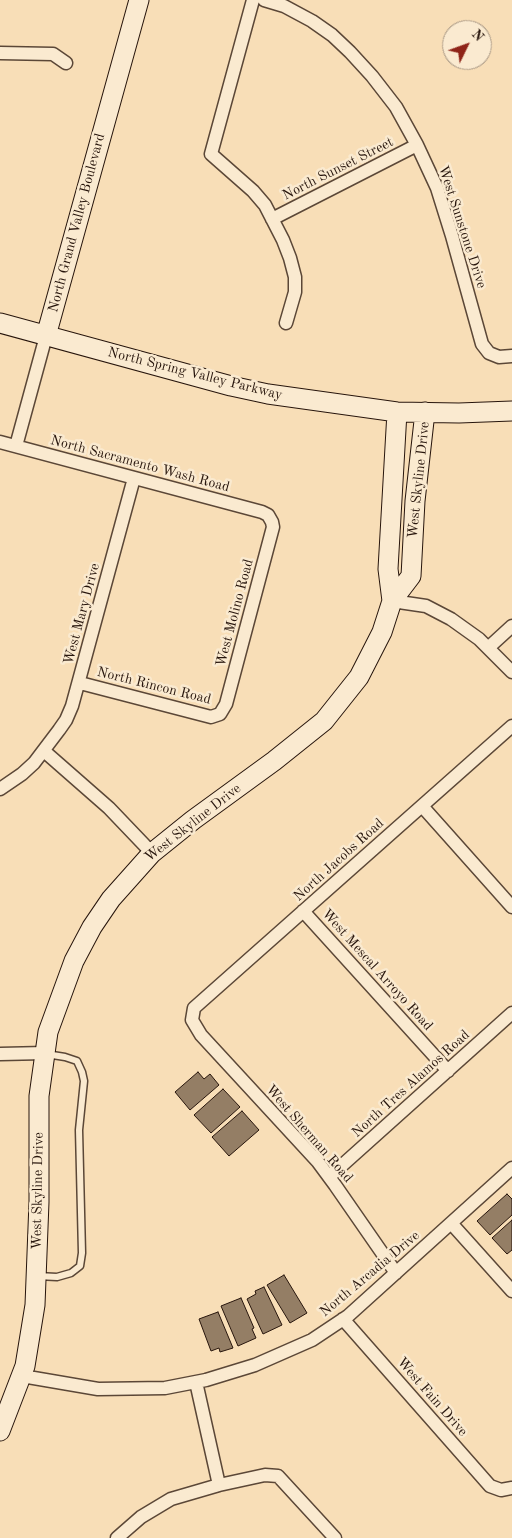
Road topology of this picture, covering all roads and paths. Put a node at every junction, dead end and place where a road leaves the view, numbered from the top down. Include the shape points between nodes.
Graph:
1 (139, 0) edge
2 (253, 0) edge
3 (264, 0) edge
4 (0, 53) edge
5 (66, 63) dead end
6 (417, 145) junction
7 (272, 219) junction
8 (0, 323) edge
9 (286, 323) dead end
10 (46, 336) junction
11 (512, 356) edge
12 (512, 411) edge
13 (398, 412) junction
14 (426, 412) junction
15 (0, 442) edge
16 (16, 446) junction
17 (134, 478) junction
18 (271, 519) joint
19 (392, 601) junction
20 (512, 626) edge
21 (488, 648) junction
22 (512, 672) edge
23 (80, 683) junction
24 (220, 714) joint
25 (512, 726) edge
26 (44, 750) junction
27 (0, 789) edge
28 (422, 806) junction
29 (152, 854) junction
30 (512, 907) edge
31 (303, 911) junction
32 (512, 1012) edge
33 (192, 1020) joint
34 (44, 1053) junction
35 (0, 1054) edge
36 (448, 1071) junction
37 (512, 1168) edge
38 (329, 1177) junction
39 (451, 1223) junction
40 (396, 1273) junction
41 (36, 1276) junction
42 (512, 1291) edge
43 (343, 1319) junction
44 (22, 1376) junction
45 (196, 1382) junction
46 (0, 1431) edge
47 (219, 1485) junction
48 (507, 1489) edge
49 (124, 1536) edge
50 (335, 1538) edge

1 - 10 street, North Grand Valley Boulevard
2 - 7 street via 210,154 254,191
3 - 6 street, West Sunstone Drive via 284,6 312,21 350,52 396,107
4 - 5 street via 52,54
6 - 7 street, North Sunset Street
6 - 11 street, West Sunstone Drive via 437,188 482,344 489,353 499,357
7 - 9 street via 290,258 295,278 295,292
8 - 10 street, North Spring Valley Parkway
10 - 13 street, North Spring Valley Parkway via 268,394
10 - 16 street, North Grand Valley Boulevard
12 - 14 street, North Spring Valley Parkway
13 - 14 street, North Spring Valley Parkway
13 - 19 street, West Skyline Drive via 388,569
14 - 19 street, West Skyline Drive via 415,501 411,576
15 - 16 street, North Sacramento Wash Road
16 - 17 street, North Sacramento Wash Road
17 - 18 street, North Sacramento Wash Road via 262,512
17 - 23 street, West Mary Drive
18 - 24 street, West Molino Road via 271,536 226,704
19 - 21 street via 426,606 451,618
19 - 29 street, West Skyline Drive via 382,632 359,677 324,721
20 - 21 street
21 - 22 street
23 - 24 street, North Rincon Road via 212,717
23 - 26 street, West Mary Drive via 66,720
25 - 28 street, North Jacobs Road
26 - 27 street, West Mary Drive via 22,774
26 - 29 street via 109,808
28 - 30 street
28 - 31 street, North Jacobs Road
29 - 34 street, West Skyline Drive via 111,899 92,927 74,961 48,1032
31 - 33 street, North Jacobs Road via 194,1008
31 - 36 street, West Mescal Arroyo Road
32 - 36 street, North Tres Alamos Road
33 - 38 street, West Sherman Road via 201,1035
34 - 35 street
34 - 41 street, West Skyline Drive via 39,1096
34 - 41 lane via 77,1061 84,1081 80,1130 82,1253 80,1266 71,1273 57,1277
36 - 38 street, North Tres Alamos Road
37 - 39 street, North Arcadia Drive
38 - 40 street, West Sherman Road
39 - 40 street, North Arcadia Drive
39 - 42 street
40 - 43 street, North Arcadia Drive
41 - 44 street, West Skyline Drive via 36,1305
43 - 45 street, North Arcadia Drive via 312,1340 255,1364
43 - 48 street, West Fain Drive via 490,1486
44 - 45 street, North Arcadia Drive via 98,1389 165,1388
44 - 46 street, West Skyline Drive
45 - 47 street
47 - 49 street via 171,1499 141,1516
47 - 50 street via 264,1475 278,1476

